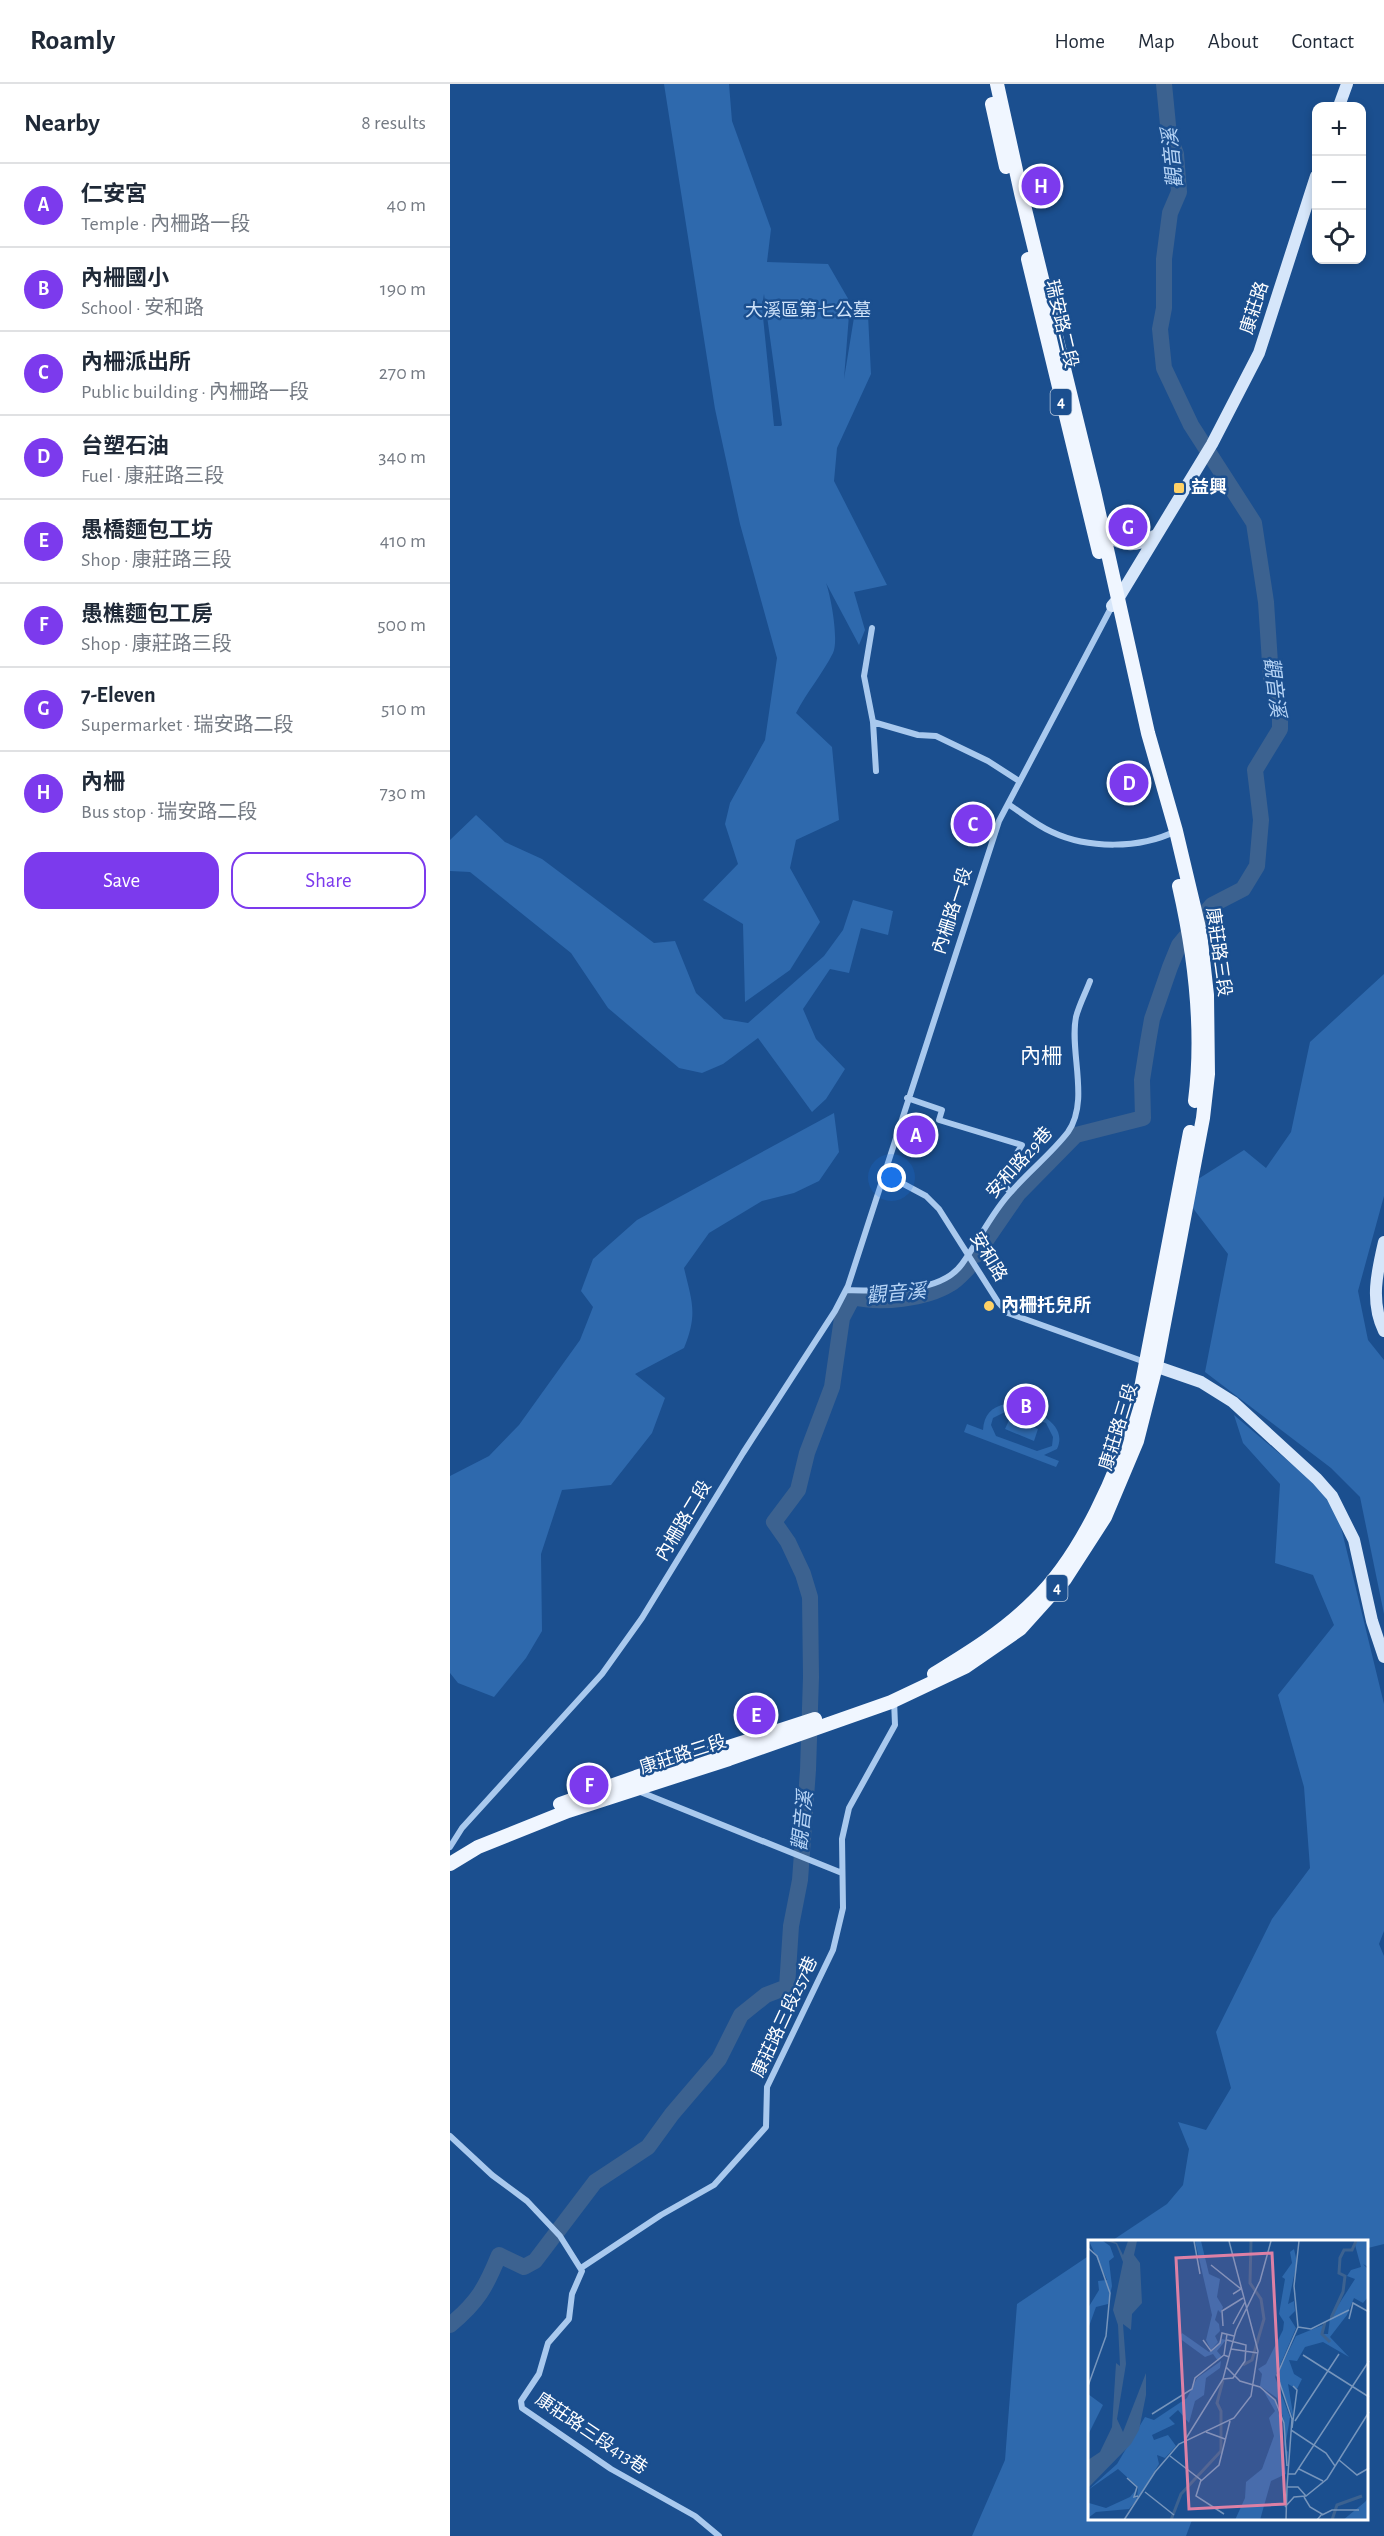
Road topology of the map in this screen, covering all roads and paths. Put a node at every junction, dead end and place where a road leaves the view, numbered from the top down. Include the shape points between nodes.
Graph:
1 (988, 84) edge
2 (997, 84) edge
3 (1347, 84) edge
4 (1340, 102) edge
5 (1312, 191) edge
6 (1017, 196) junction
7 (1102, 526) junction
8 (1155, 536) junction
9 (1115, 602) junction
10 (872, 628) dead end
11 (873, 722) junction
12 (876, 771) dead end
13 (1019, 781) junction
14 (1008, 804) junction
15 (1172, 833) junction
16 (1090, 981) dead end
17 (907, 1098) junction
18 (883, 1173) junction
19 (1010, 1192) junction
20 (1384, 1242) edge
21 (969, 1254) junction
22 (846, 1290) junction
23 (1384, 1331) edge
24 (1150, 1364) junction
25 (1384, 1657) edge
26 (894, 1700) junction
27 (635, 1790) junction
28 (450, 1847) edge
29 (450, 1854) edge
30 (450, 1864) edge
31 (842, 1873) junction
32 (450, 2136) edge
33 (581, 2268) junction
34 (719, 2536) edge

1 - 6 main road, 瑞安路二段 / 4
2 - 6 main road, 瑞安路二段 / 4
3 - 4 street
5 - 8 street, 康莊路 via 1259,353 1212,444
6 - 7 main road, 瑞安路二段 / 4
6 - 9 main road, 瑞安路二段 / 4
7 - 8 street via 1109,537 1121,544 1133,546
7 - 9 main road, 4
8 - 9 street
9 - 13 street, 內柵路一段
9 - 15 main road, 康莊路三段 / 4
10 - 11 street via 864,676
11 - 12 street
11 - 13 street via 936,736
13 - 14 street, 內柵路一段
14 - 15 street via 1052,832 1095,843 1138,843
14 - 17 street, 內柵路一段 via 977,884
15 - 24 main road, 康莊路三段 / 4 via 1196,944 1199,1073
16 - 19 street, 安和路29巷 via 1076,1017 1078,1092 1074,1123 1058,1145
17 - 18 street, 內柵路一段
17 - 19 street via 942,1110 939,1120 1022,1145 1000,1180
18 - 21 street, 安和路 via 926,1196
18 - 22 street, 內柵路二段
19 - 21 street, 安和路29巷
20 - 23 street via 1376,1276 1376,1307
21 - 22 street, 安和路29巷 via 961,1267 946,1278 917,1288 883,1292
21 - 24 street, 安和路 via 1008,1313
22 - 28 street, 內柵路二段 via 609,1665 560,1724 462,1828
24 - 25 street via 1201,1382 1233,1402 1332,1496 1354,1540
24 - 26 main road, 康莊路三段 / 4 via 1146,1411 1126,1471 1105,1517 1065,1579 1020,1629 999,1644 965,1667
24 - 29 main road, 康莊路三段 / 4 via 1128,1439 1098,1509 1036,1599 990,1639 932,1675 892,1692 597,1790 504,1826
26 - 27 main road, 康莊路三段 / 4
26 - 31 street, 康莊路三段257巷 via 895,1725 849,1808 842,1839
27 - 30 main road, 康莊路三段 / 4 via 504,1836
27 - 31 street
31 - 33 street, 康莊路三段257巷 via 843,1908 833,1950 767,2086 766,2127 714,2186 661,2215
32 - 33 street via 527,2201 560,2236
33 - 34 street, 康莊路三段413巷 via 569,2319 548,2343 539,2374 521,2401 522,2408 611,2469 695,2516

